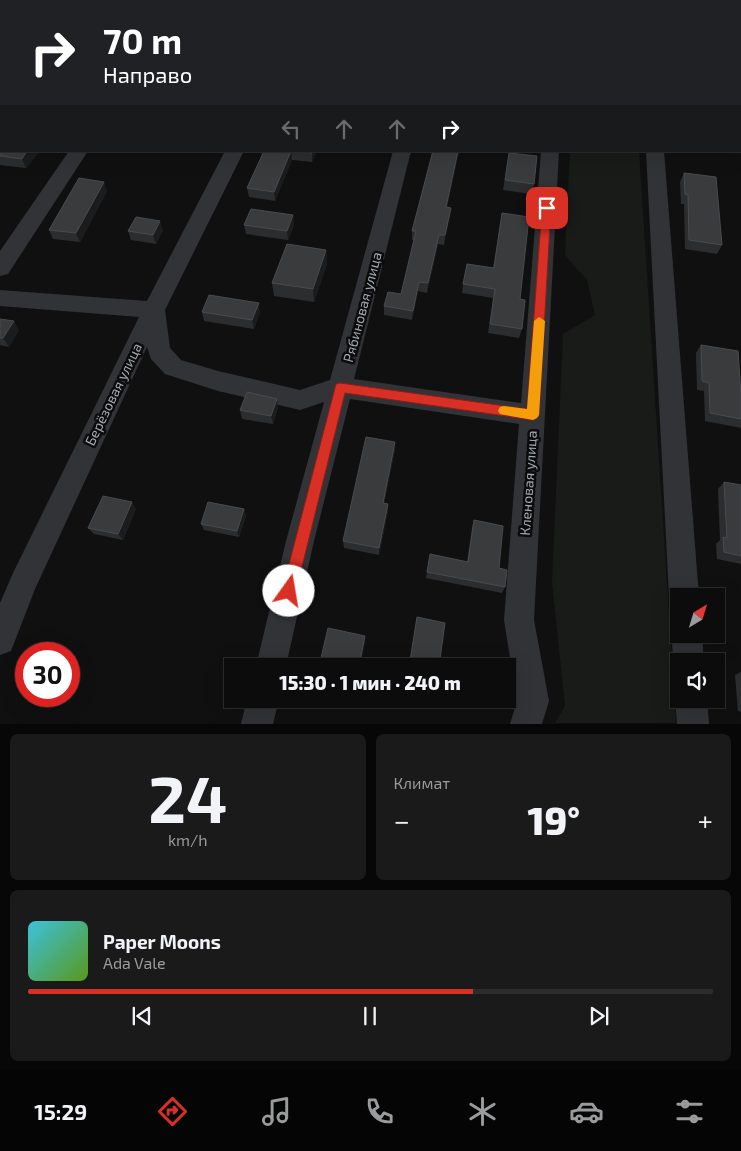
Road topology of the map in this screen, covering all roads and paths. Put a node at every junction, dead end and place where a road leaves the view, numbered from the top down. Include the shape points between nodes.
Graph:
1 (78, 152) edge
2 (234, 152) edge
3 (402, 152) edge
4 (550, 152) edge
5 (655, 152) edge
6 (0, 268) edge
7 (0, 298) edge
8 (154, 310) junction
9 (340, 387) junction
10 (533, 415) junction
11 (683, 588) edge
12 (0, 640) edge
13 (273, 658) edge
14 (261, 708) edge
15 (692, 708) edge
16 (257, 724) edge
17 (526, 724) edge
18 (693, 724) edge

1 - 6 street
2 - 8 street, Берёзовая улица
3 - 9 street, Рябиновая улица
4 - 10 street, Кленовая улица
5 - 11 street
7 - 8 street
8 - 9 street via 159,352 173,367 300,400
8 - 12 street, Берёзовая улица via 23,583
9 - 10 street
9 - 13 street, Рябиновая улица
10 - 17 street, Кленовая улица via 519,620 533,701
14 - 16 street
15 - 18 street

